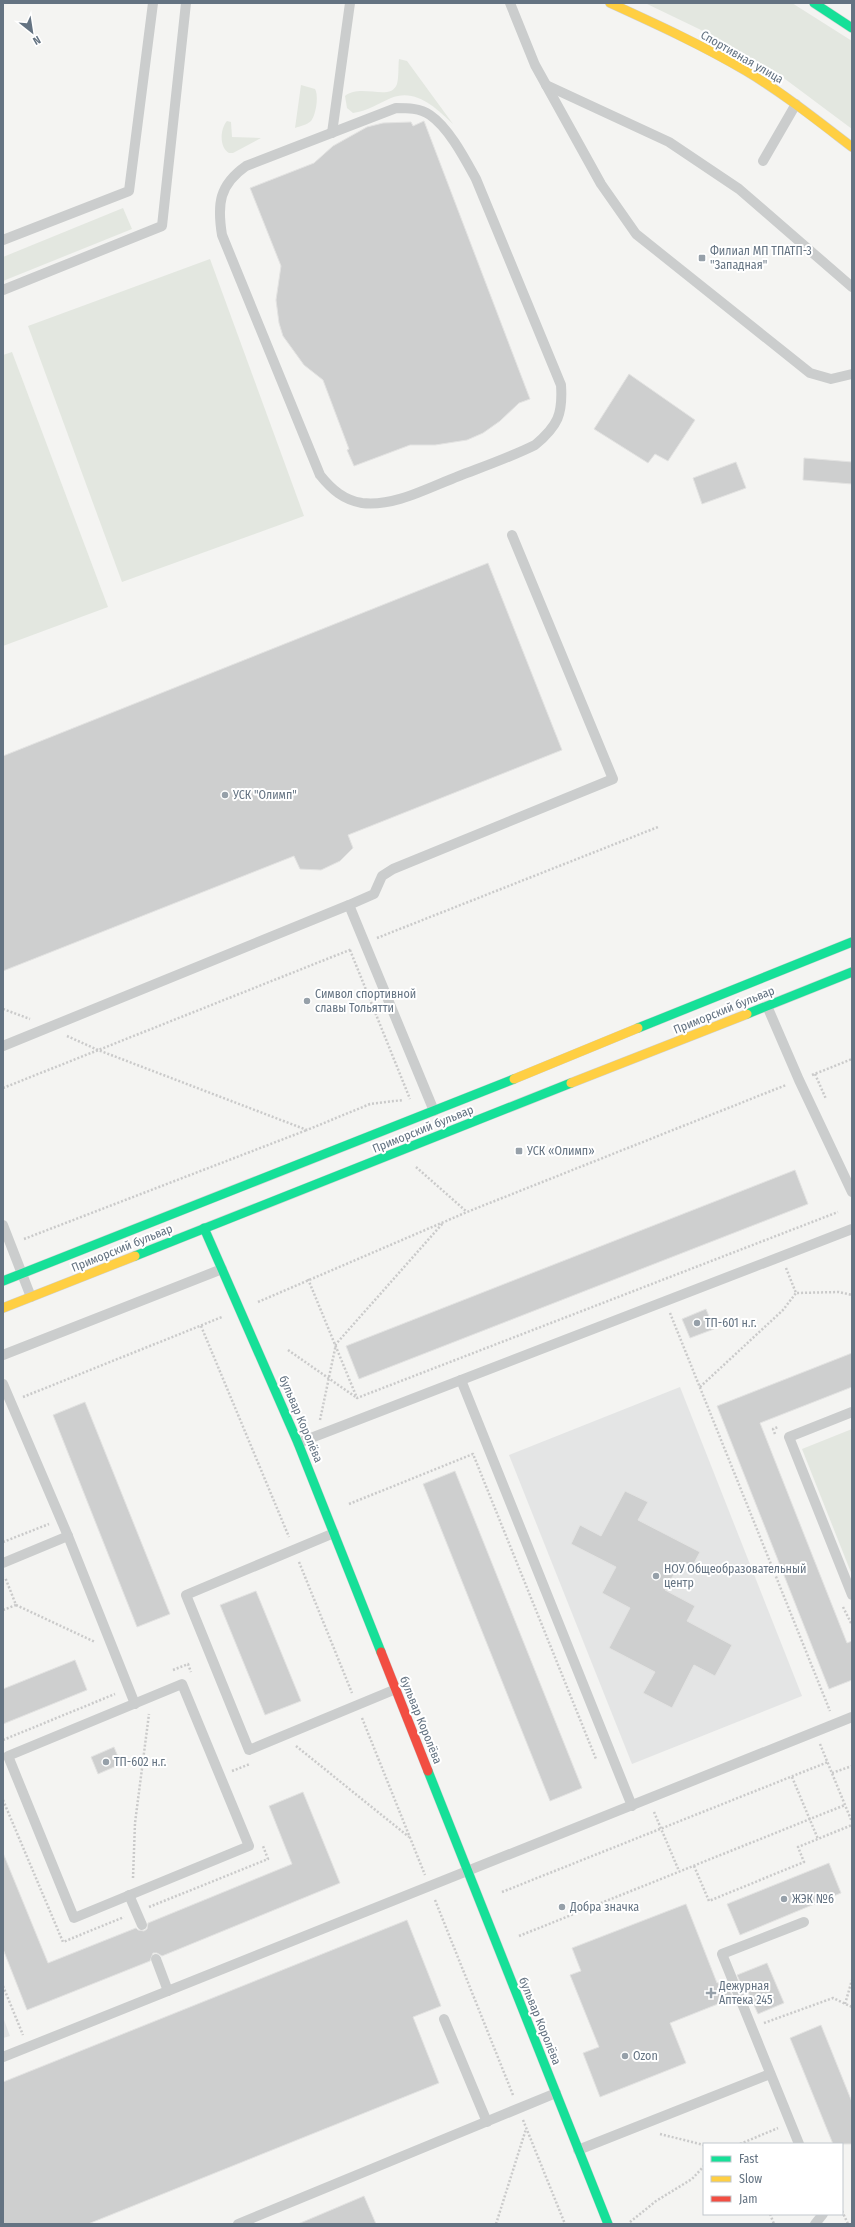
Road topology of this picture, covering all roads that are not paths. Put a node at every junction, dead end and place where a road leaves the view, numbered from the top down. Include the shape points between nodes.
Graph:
1 (153, 3) edge
2 (186, 3) edge
3 (350, 3) edge
4 (510, 3) edge
5 (610, 3) edge
6 (814, 3) edge
7 (852, 28) edge
8 (546, 85) junction
9 (796, 104) junction
10 (332, 133) junction
11 (852, 148) edge
12 (763, 161) dead end
13 (3, 240) edge
14 (852, 287) edge
15 (3, 290) edge
16 (852, 374) edge
17 (512, 535) dead end
18 (349, 905) junction
19 (852, 942) edge
20 (852, 972) edge
21 (767, 1006) junction
22 (3, 1046) edge
23 (434, 1111) junction
24 (852, 1192) edge
25 (3, 1225) edge
26 (204, 1228) junction
27 (852, 1229) edge
28 (222, 1269) junction
29 (22, 1273) junction
30 (3, 1281) edge
31 (31, 1297) junction
32 (3, 1308) edge
33 (3, 1355) edge
34 (461, 1380) junction
35 (3, 1384) edge
36 (852, 1412) edge
37 (298, 1443) junction
38 (334, 1533) junction
39 (68, 1536) junction
40 (3, 1563) edge
41 (852, 1596) edge
42 (396, 1689) junction
43 (135, 1704) junction
44 (852, 1717) edge
45 (632, 1806) junction
46 (468, 1872) junction
47 (134, 1893) junction
48 (804, 1922) dead end
49 (142, 1925) dead end
50 (156, 1959) dead end
51 (168, 1991) junction
52 (444, 2019) dead end
53 (3, 2057) edge
54 (770, 2074) junction
55 (556, 2093) junction
56 (487, 2122) junction
57 (799, 2143) edge
58 (578, 2150) junction
59 (822, 2215) edge
60 (255, 2221) edge
61 (238, 2224) edge
62 (608, 2224) edge
63 (815, 2224) edge

1 - 13 lane via 129,191
2 - 15 lane via 162,226
3 - 10 lane
4 - 8 lane via 535,65
5 - 9 main road, Спортивная улица via 700,46
6 - 7 main road
8 - 14 lane via 669,142 739,188
8 - 16 lane via 600,184 636,234 810,373 831,378
9 - 11 main road, Спортивная улица
9 - 12 lane
10 - 10 lane via 246,166 232,176 219,204 219,218 222,235 320,476 331,489 346,498 362,503 377,503 404,497 535,445 549,434 558,420 562,403 560,385 476,179 462,153 430,115 414,108 396,108
17 - 18 lane via 613,779 393,869 382,876 374,894
18 - 22 lane
18 - 23 lane
19 - 23 main road
20 - 21 main road, Приморский бульвар
21 - 24 lane
21 - 26 main road, Приморский бульвар
23 - 29 main road
25 - 29 lane
26 - 28 main road, бульвар Королёва
26 - 31 main road, Приморский бульвар
27 - 34 lane
28 - 33 lane
28 - 37 main road, бульвар Королёва
29 - 30 main road
29 - 31 lane
31 - 32 main road, Приморский бульвар
34 - 37 lane
34 - 45 lane
35 - 39 lane
36 - 41 lane via 789,1437
37 - 38 main road, бульвар Королёва
38 - 42 main road, бульвар Королёва
38 - 42 lane via 186,1595 249,1750
39 - 40 lane
39 - 43 lane
42 - 46 main road, бульвар Королёва
43 - 47 lane via 182,1684 249,1846
43 - 47 lane via 8,1756 74,1918
44 - 45 lane
45 - 46 lane
46 - 51 lane
46 - 55 main road, бульвар Королёва
47 - 49 lane via 136,1912
48 - 54 lane via 722,1954
50 - 51 lane
51 - 53 lane
52 - 56 lane
54 - 57 lane
54 - 58 lane
55 - 56 lane
55 - 58 main road, бульвар Королёва
56 - 60 lane
58 - 62 main road, бульвар Королёва
59 - 63 lane
60 - 61 lane

